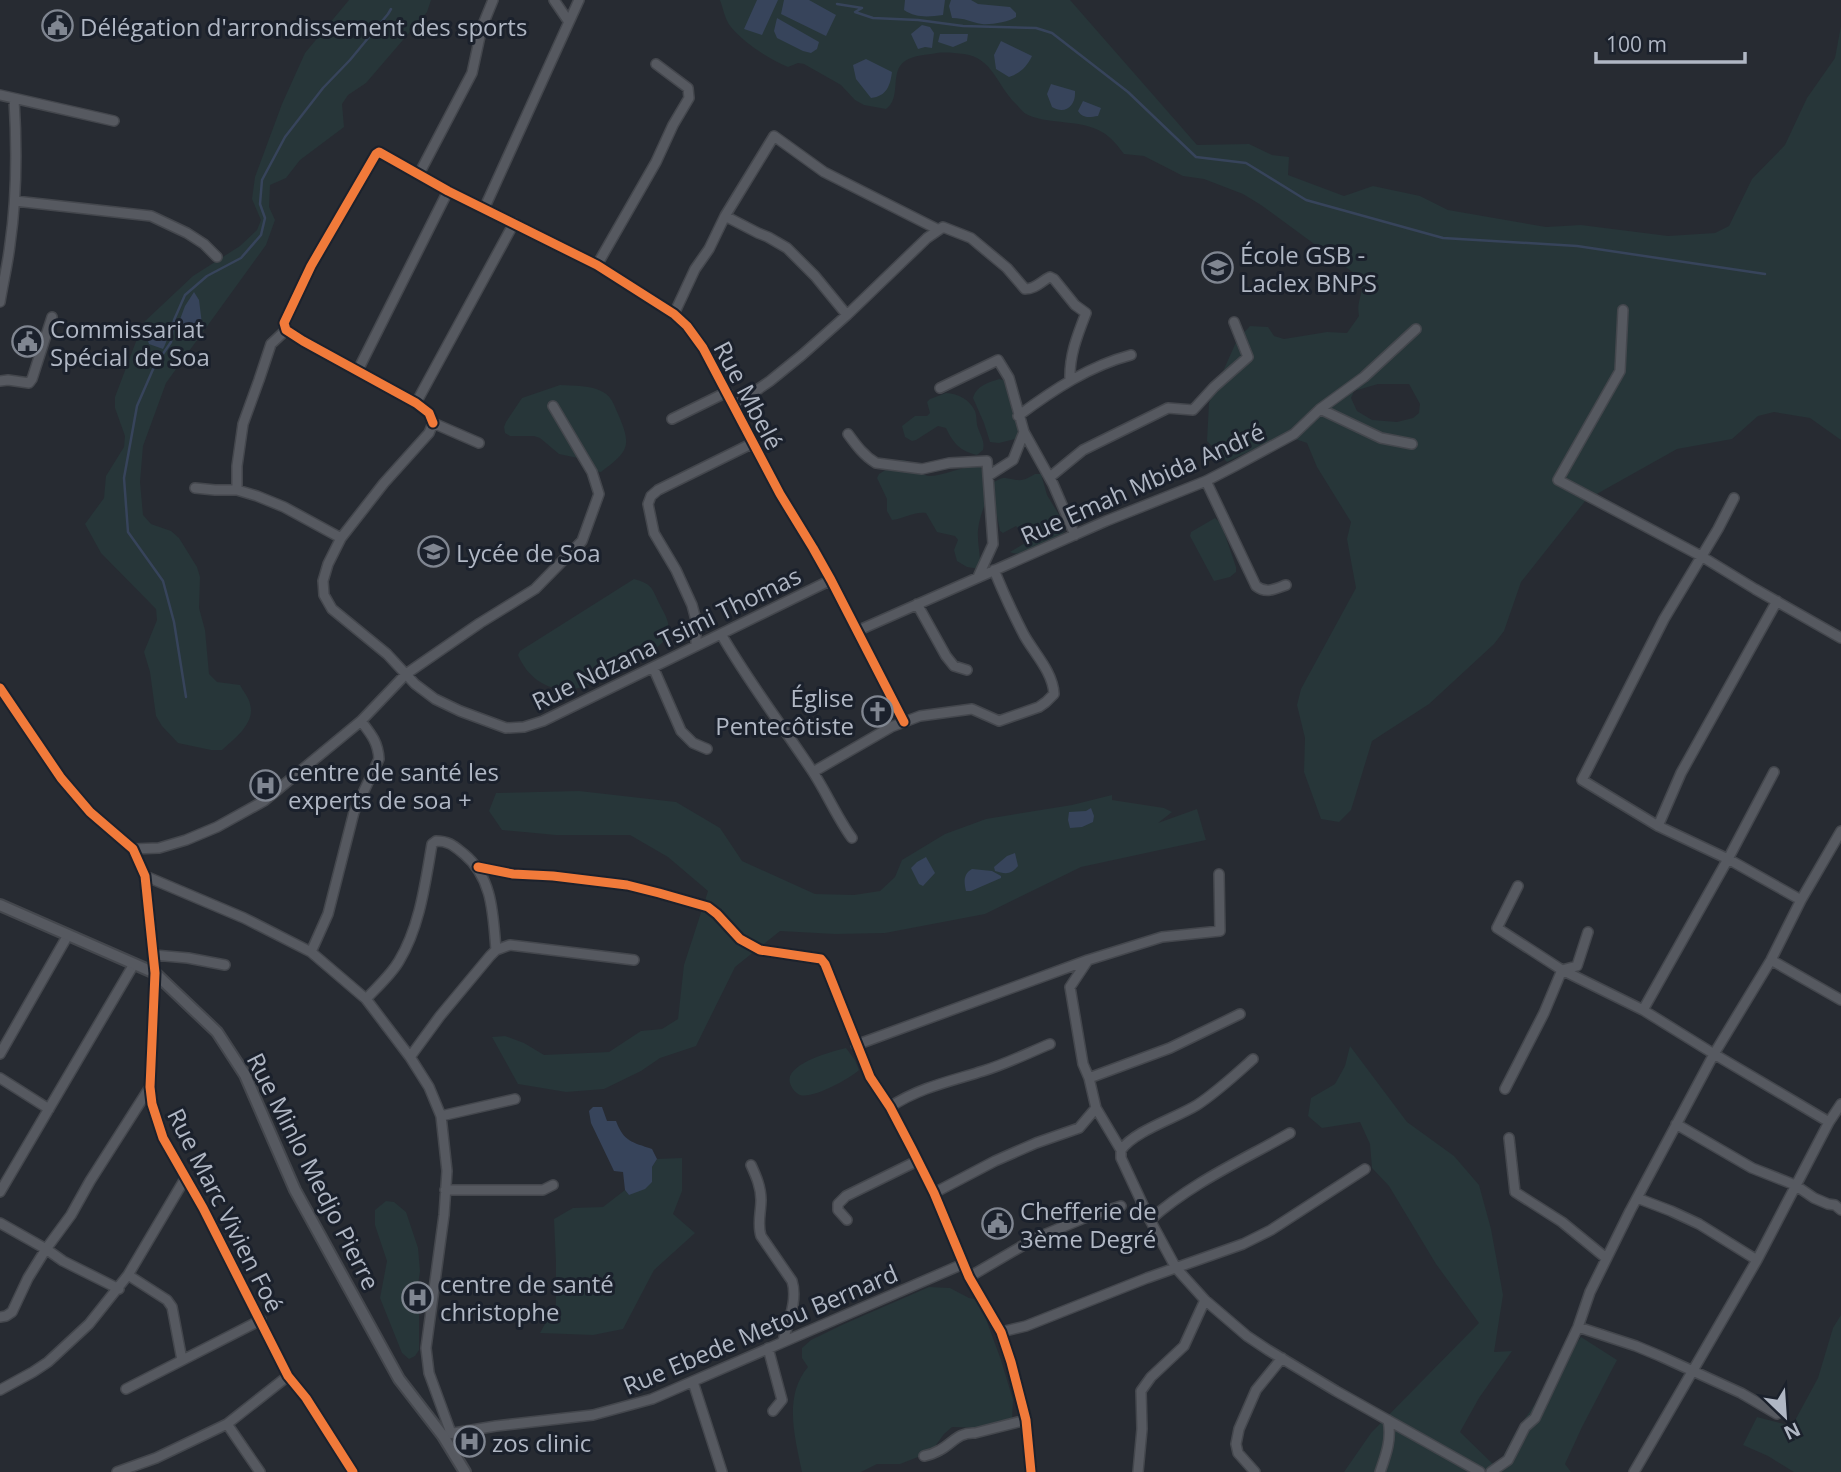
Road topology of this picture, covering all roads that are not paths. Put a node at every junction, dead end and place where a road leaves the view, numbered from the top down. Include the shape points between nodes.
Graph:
1 (493, 0) edge
2 (554, 0) edge
3 (579, 0) edge
4 (569, 22) junction
5 (656, 64) dead end
6 (0, 95) edge
7 (14, 99) junction
8 (114, 121) dead end
9 (419, 174) junction
10 (448, 191) junction
11 (15, 201) junction
12 (485, 209) junction
13 (724, 216) junction
14 (514, 223) junction
15 (937, 229) junction
16 (217, 257) dead end
17 (597, 265) junction
18 (0, 302) edge
19 (1623, 310) dead end
20 (674, 314) junction
21 (846, 316) junction
22 (52, 317) dead end
23 (1234, 322) dead end
24 (1416, 329) dead end
25 (286, 330) junction
26 (1131, 355) dead end
27 (358, 370) junction
28 (0, 381) edge
29 (1070, 381) junction
30 (940, 387) dead end
31 (727, 392) junction
32 (416, 403) junction
33 (734, 406) junction
34 (553, 407) dead end
35 (1320, 409) junction
36 (1018, 416) junction
37 (672, 419) dead end
38 (433, 423) junction
39 (1024, 432) junction
40 (848, 434) dead end
41 (478, 443) dead end
42 (753, 443) junction
43 (1412, 444) dead end
44 (988, 476) junction
45 (1050, 477) junction
46 (1206, 481) junction
47 (195, 488) dead end
48 (237, 490) junction
49 (1734, 498) dead end
50 (1075, 534) junction
51 (341, 538) junction
52 (1702, 556) junction
53 (994, 570) junction
54 (978, 577) junction
55 (831, 580) junction
56 (1286, 585) dead end
57 (1777, 601) junction
58 (917, 604) junction
59 (858, 631) junction
60 (720, 634) junction
61 (1841, 638) edge
62 (696, 646) junction
63 (653, 667) junction
64 (967, 670) dead end
65 (406, 674) junction
66 (0, 688) edge
67 (361, 721) junction
68 (904, 722) junction
69 (707, 749) dead end
70 (813, 772) junction
71 (1774, 772) dead end
72 (1658, 826) junction
73 (1841, 831) edge
74 (852, 838) dead end
75 (133, 849) junction
76 (1728, 859) junction
77 (478, 867) junction
78 (1219, 874) dead end
79 (145, 876) junction
80 (1518, 886) dead end
81 (1801, 900) junction
82 (0, 905) edge
83 (1588, 932) dead end
84 (68, 935) junction
85 (496, 950) junction
86 (311, 952) junction
87 (154, 955) junction
88 (634, 960) dead end
89 (1088, 960) junction
90 (1771, 960) junction
91 (134, 964) junction
92 (225, 965) dead end
93 (1562, 970) junction
94 (155, 973) junction
95 (366, 999) junction
96 (1841, 1000) edge
97 (1643, 1010) junction
98 (1240, 1014) dead end
99 (1050, 1044) dead end
100 (856, 1045) junction
101 (0, 1054) edge
102 (1714, 1054) junction
103 (410, 1057) junction
104 (1253, 1059) dead end
105 (0, 1078) edge
106 (1089, 1078) junction
107 (150, 1087) junction
108 (1505, 1089) dead end
109 (515, 1099) dead end
110 (890, 1107) junction
111 (1840, 1107) edge
112 (1096, 1108) junction
113 (49, 1109) junction
114 (441, 1116) junction
115 (1829, 1122) junction
116 (1676, 1124) junction
117 (1290, 1133) dead end
118 (1509, 1138) dead end
119 (1121, 1150) junction
120 (918, 1161) junction
121 (751, 1165) dead end
122 (1365, 1169) dead end
123 (186, 1177) junction
124 (553, 1185) dead end
125 (1795, 1185) junction
126 (445, 1190) junction
127 (0, 1192) edge
128 (934, 1193) junction
129 (1637, 1198) junction
130 (1121, 1206) dead end
131 (1841, 1210) edge
132 (847, 1220) dead end
133 (1150, 1220) junction
134 (0, 1223) edge
135 (46, 1249) junction
136 (1606, 1258) junction
137 (1757, 1260) junction
138 (963, 1264) junction
139 (1176, 1268) junction
140 (128, 1276) junction
141 (969, 1277) junction
142 (118, 1289) junction
143 (1205, 1300) junction
144 (0, 1317) edge
145 (261, 1320) junction
146 (1578, 1328) junction
147 (1000, 1332) junction
148 (783, 1341) junction
149 (768, 1348) junction
150 (1282, 1358) junction
151 (182, 1360) junction
152 (1692, 1372) junction
153 (288, 1376) junction
154 (693, 1382) junction
155 (125, 1389) dead end
156 (0, 1390) edge
157 (773, 1411) dead end
158 (1777, 1414) dead end
159 (1026, 1420) junction
160 (1388, 1420) junction
161 (228, 1424) junction
162 (447, 1434) junction
163 (924, 1456) dead end
164 (117, 1472) edge
165 (260, 1472) edge
166 (353, 1472) edge
167 (465, 1472) edge
168 (722, 1472) edge
169 (1031, 1472) edge
170 (1138, 1472) edge
171 (1255, 1472) edge
172 (1380, 1472) edge
173 (1480, 1472) edge
174 (1491, 1472) edge
175 (1634, 1472) edge

1 - 9 street via 472,73
2 - 4 street
3 - 4 street
4 - 12 street
5 - 17 street via 688,88 689,99
6 - 7 street
7 - 8 street
7 - 11 street
9 - 10 street, Rue Mbelé
9 - 25 street, Rue Mbelé via 376,154 311,266 286,316
10 - 12 street, Rue Mbelé
10 - 27 street
11 - 16 street via 152,216 196,238
11 - 18 street
12 - 14 street, Rue Mbelé
13 - 15 street via 774,136 824,172
13 - 20 street
13 - 21 street via 788,248
14 - 17 street, Rue Mbelé
14 - 32 street
15 - 21 street
15 - 29 street via 971,238 1025,289 1054,279 1086,313 1074,345
17 - 20 street, Rue Mbelé
19 - 52 street via 1620,371 1558,480
20 - 31 street, Rue Mbelé via 699,342
21 - 33 street
22 - 28 street via 29,383
23 - 45 street via 1248,357 1193,410 1168,408 1083,450
24 - 35 street, Rue Emah Mbida André via 1364,377
25 - 27 street
25 - 48 street via 271,344 243,424
26 - 29 street
27 - 32 street
29 - 36 street
30 - 36 street via 998,360 1009,378
31 - 33 street, Rue Mbelé
31 - 37 street
32 - 38 street
33 - 42 street, Rue Mbelé
34 - 65 street via 592,472 599,494 582,541 535,589
35 - 43 street via 1381,438
35 - 46 street, Rue Emah Mbida André via 1294,433
36 - 39 street
38 - 41 street
38 - 51 street, Rue Ndzana Tsimi Thomas
39 - 44 street via 1013,460
39 - 45 street
40 - 44 street via 876,463 922,469 987,461
42 - 55 street, Rue Mbelé
42 - 62 street via 658,490 648,505 654,533 692,605
44 - 54 street via 993,544
45 - 50 street
46 - 50 street, Rue Emah Mbida André
46 - 56 street via 1256,586 1268,591
47 - 48 street
48 - 51 street
49 - 52 street
50 - 53 street, Rue Emah Mbida André
51 - 65 street, Rue Ndzana Tsimi Thomas via 325,572 324,595 332,609
52 - 57 street
52 - 72 street via 1664,619 1582,780
53 - 54 street, Rue Emah Mbida André
53 - 68 street via 1054,694 1039,707 1005,720 993,720 969,709
54 - 58 street, Rue Emah Mbida André
55 - 59 street, Rue Mbelé
55 - 60 street, Rue Ndzana Tsimi Thomas
57 - 61 street
57 - 72 street via 1681,773
58 - 59 street, Rue Emah Mbida André
58 - 64 street via 946,656 954,666
59 - 68 street, Rue Mbelé
60 - 62 street, Rue Ndzana Tsimi Thomas
60 - 70 street
62 - 63 street, Rue Ndzana Tsimi Thomas
63 - 65 street, Rue Ndzana Tsimi Thomas via 543,721 506,728 435,699
63 - 69 street via 681,731
65 - 67 street
66 - 75 street via 61,778 90,812
67 - 75 street via 255,806 186,840
67 - 86 street via 375,738 379,759 354,812 328,914
68 - 70 street
70 - 74 street
71 - 76 street
72 - 76 street
73 - 81 street
75 - 79 street, Rue Marc Vivien Foé
76 - 81 street
76 - 97 street
77 - 85 street via 491,898
77 - 95 street via 450,843 432,844 409,940 399,961
77 - 100 street via 659,893 708,907 740,939 760,950 821,959
78 - 89 street via 1220,931 1162,937
79 - 86 street
79 - 87 street, Rue Marc Vivien Foé
80 - 93 street via 1497,928
81 - 90 street
82 - 84 street
83 - 93 street via 1577,966
84 - 91 street
84 - 101 street
85 - 88 street via 510,945
85 - 103 street
86 - 95 street
87 - 92 street
87 - 94 street, Rue Marc Vivien Foé
89 - 100 street
89 - 106 street via 1070,987
90 - 96 street
90 - 102 street
91 - 94 street
91 - 113 street
93 - 97 street
93 - 108 street
94 - 107 street, Rue Marc Vivien Foé
94 - 162 street, Rue Minlo Medjo Pierre via 217,1032 245,1075 295,1190 399,1379
95 - 103 street
97 - 102 street
98 - 106 street via 1170,1048
99 - 110 street via 925,1088
100 - 110 street
102 - 115 street
102 - 116 street
103 - 114 street
104 - 119 street via 1199,1104
105 - 113 street
106 - 112 street
107 - 123 street, Rue Marc Vivien Foé via 163,1138
107 - 135 street
109 - 114 street
110 - 120 street
111 - 115 street
112 - 119 street
112 - 128 street via 1079,1128 1036,1143
113 - 127 street
114 - 126 street
115 - 125 street
116 - 125 street via 1752,1168
116 - 129 street
117 - 133 street via 1183,1194
118 - 136 street via 1515,1192
119 - 133 street
120 - 128 street
120 - 132 street via 846,1196 838,1210
121 - 148 street via 761,1198 761,1236 794,1289
122 - 139 street via 1271,1230
123 - 140 street
123 - 145 street, Rue Marc Vivien Foé
124 - 126 street via 543,1190
125 - 131 street
125 - 137 street
126 - 162 street via 426,1348
128 - 138 street
129 - 136 street
129 - 137 street via 1699,1224
130 - 141 street via 1034,1239
133 - 139 street
134 - 135 street
135 - 142 street
135 - 144 street via 12,1312
136 - 146 street
137 - 152 street
138 - 141 street
138 - 148 street, Rue Ebede Metou Bernard
139 - 143 street
139 - 147 street
140 - 142 street
140 - 151 street via 172,1307
141 - 147 street
142 - 156 street via 48,1362
143 - 150 street
143 - 170 street via 1184,1346 1141,1391
145 - 151 street
145 - 153 street, Rue Marc Vivien Foé
146 - 152 street via 1636,1346
146 - 174 street via 1535,1418 1525,1427 1508,1460
147 - 159 street
148 - 149 street, Rue Ebede Metou Bernard
149 - 154 street, Rue Ebede Metou Bernard
149 - 157 street via 782,1400
150 - 160 street
150 - 171 street via 1256,1390 1239,1429 1238,1453
151 - 155 street
152 - 158 street
152 - 175 street
153 - 161 street
153 - 166 street, Rue Marc Vivien Foé
154 - 162 street, Rue Ebede Metou Bernard via 593,1415
154 - 168 street
159 - 163 street via 959,1435 938,1452
159 - 169 street
160 - 172 street via 1390,1437
160 - 173 street
161 - 164 street
161 - 165 street
162 - 167 street, Rue Minlo Medjo Pierre

